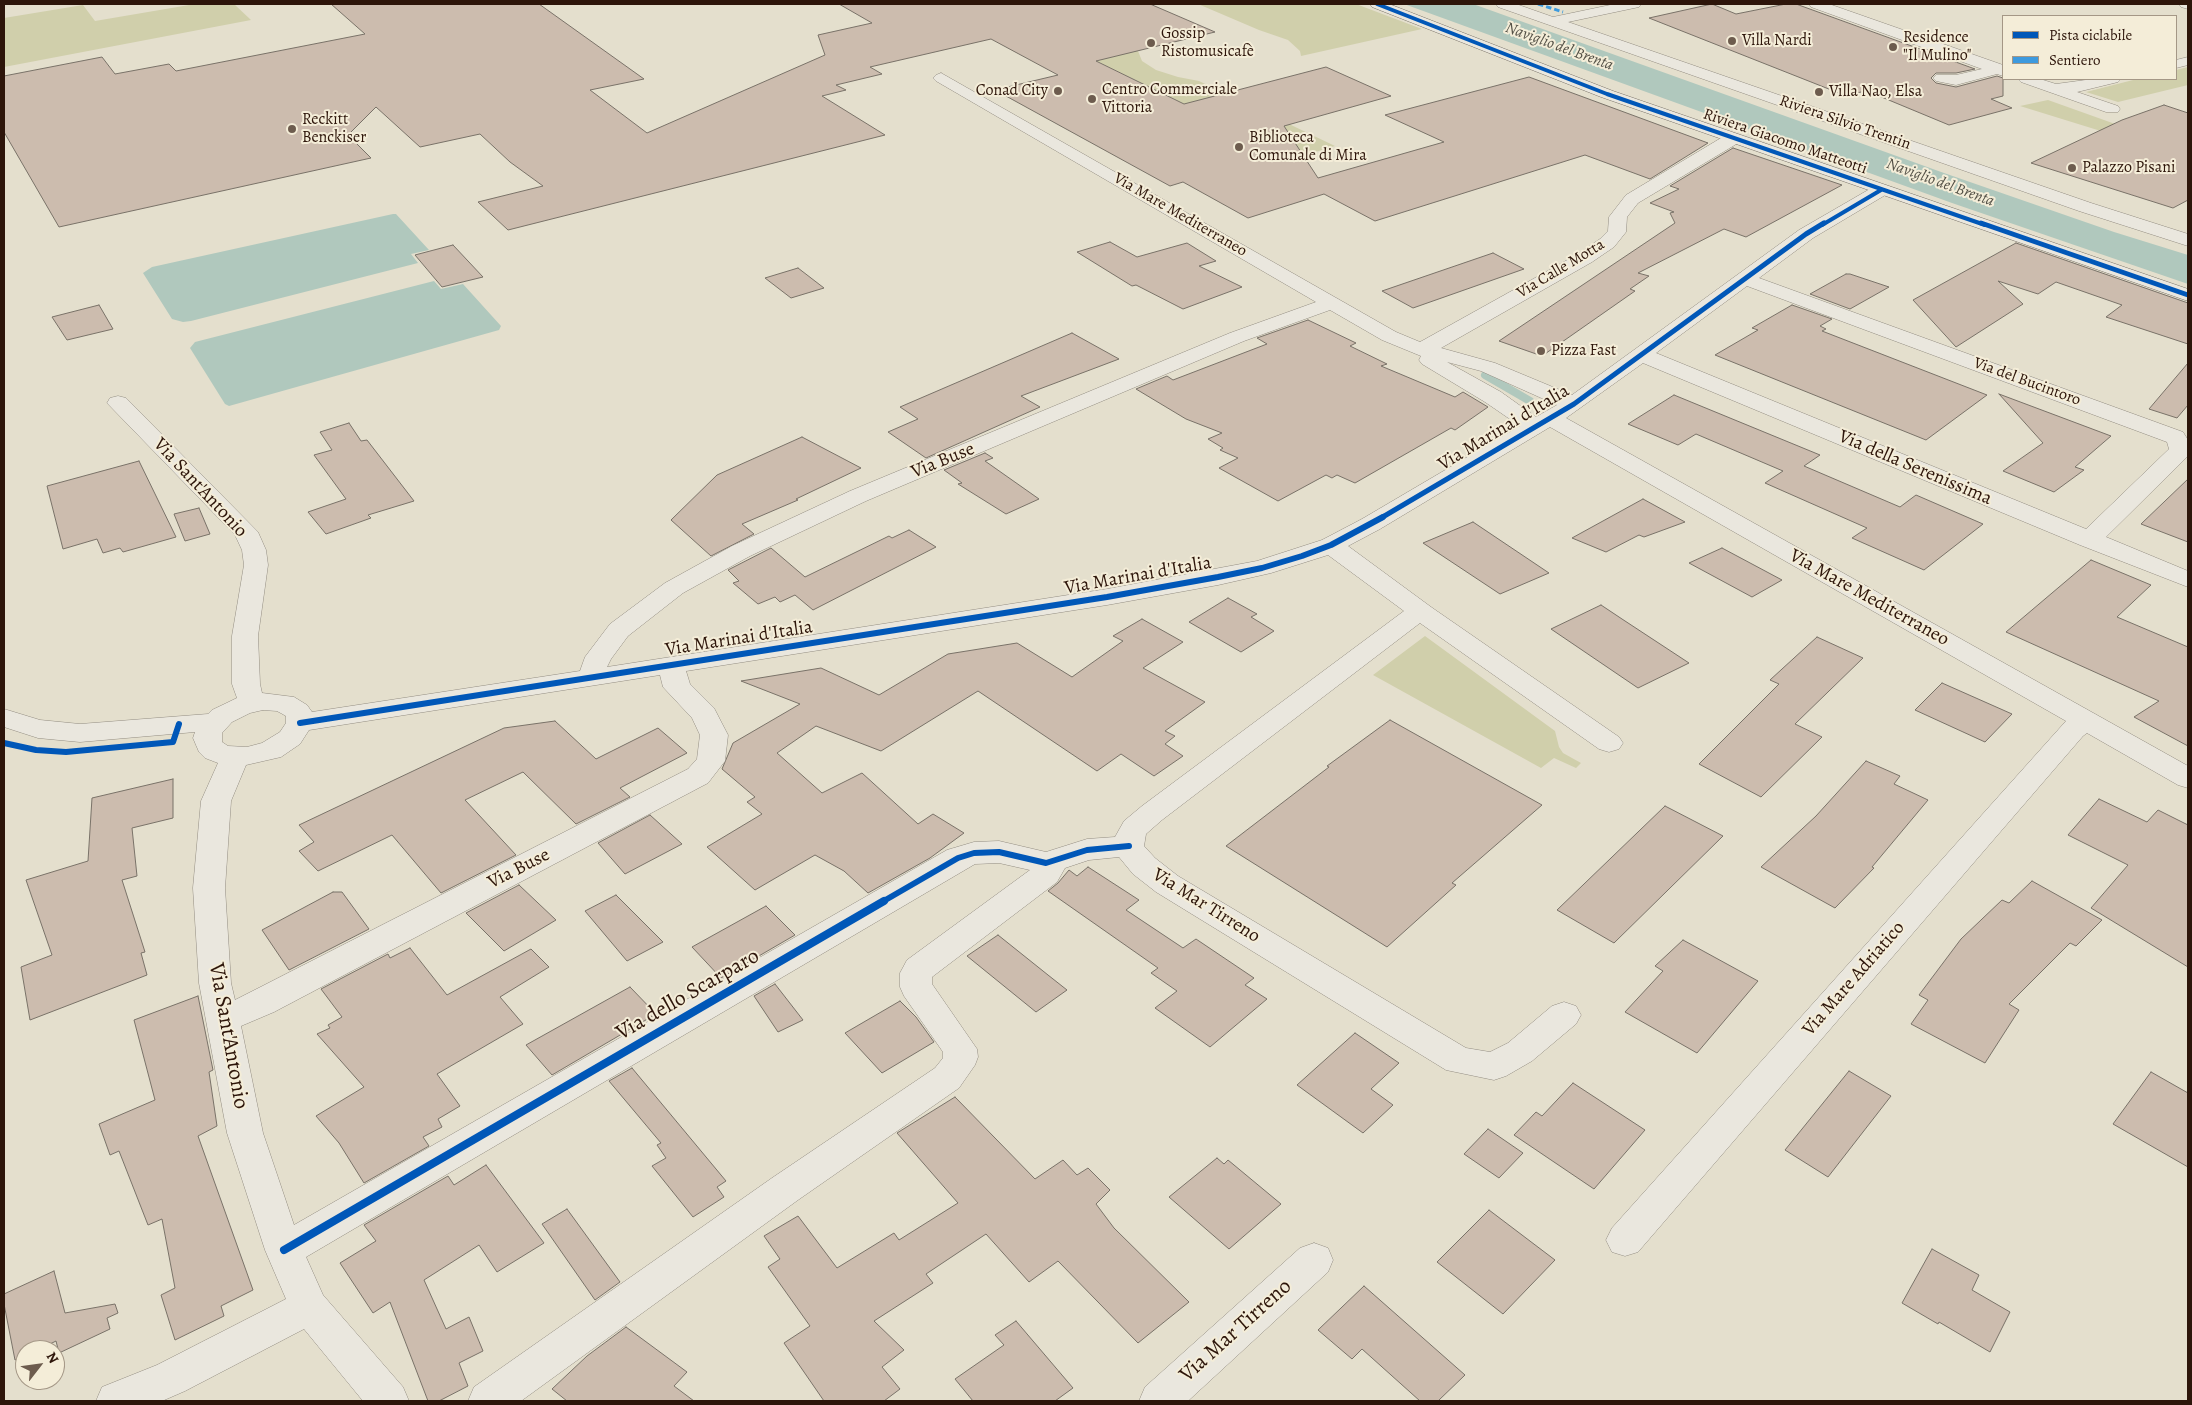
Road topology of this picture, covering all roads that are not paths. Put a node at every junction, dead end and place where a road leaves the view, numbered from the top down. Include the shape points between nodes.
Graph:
1 (1377, 4) edge
2 (1503, 4) edge
3 (1538, 4) edge
4 (1634, 4) edge
5 (1817, 4) edge
6 (1557, 16) junction
7 (2001, 70) edge
8 (941, 78) dead end
9 (1941, 78) dead end
10 (2029, 80) edge
11 (2108, 80) edge
12 (2057, 88) junction
13 (2112, 109) dead end
14 (1732, 139) junction
15 (1881, 190) junction
16 (2188, 240) edge
17 (1745, 279) junction
18 (2188, 295) edge
19 (1332, 302) junction
20 (1420, 350) junction
21 (1642, 355) junction
22 (118, 403) dead end
23 (1574, 404) junction
24 (1544, 423) junction
25 (2089, 540) junction
26 (1331, 545) junction
27 (2188, 580) edge
28 (1422, 612) junction
29 (671, 665) junction
30 (594, 676) junction
31 (252, 703) junction
32 (4, 718) edge
33 (2086, 720) junction
34 (215, 723) junction
35 (300, 723) junction
36 (1609, 743) dead end
37 (235, 757) junction
38 (2188, 778) edge
39 (1129, 846) junction
40 (1053, 862) junction
41 (1564, 1015) dead end
42 (222, 1020) junction
43 (1625, 1240) dead end
44 (284, 1250) junction
45 (1314, 1260) dead end
46 (309, 1307) junction
47 (116, 1401) edge
48 (388, 1401) edge
49 (488, 1401) edge
50 (1159, 1401) edge

1 - 14 street, Riviera Giacomo Matteotti
2 - 6 street, Riviera Silvio Trentin
3 - 6 street
4 - 6 street
5 - 7 street
6 - 16 street, Riviera Silvio Trentin via 2067,201
7 - 9 street via 1956,80
8 - 19 street, Via Mare Mediterraneo
10 - 12 street
11 - 12 street
12 - 13 street
14 - 15 street, Riviera Giacomo Matteotti
14 - 20 street, Via Calle Motta via 1632,199 1618,217 1617,232 1600,248
15 - 17 street, Via Marinai d'Italia via 1806,234
15 - 18 street, Riviera Giacomo Matteotti
17 - 21 street, Via Marinai d'Italia
17 - 25 street, Via del Bucintoro via 2175,437 2181,446 2180,451
19 - 20 street, Via Mare Mediterraneo via 1389,336
19 - 30 street, Via Buse via 1237,337 858,496 719,562 674,588 619,630 598,657 593,668
20 - 23 street, Via Mare Mediterraneo via 1488,367
20 - 24 street, Via Mare Mediterraneo via 1426,358 1493,397 1522,419
21 - 23 street, Via Marinai d'Italia
21 - 25 street, Via della Serenissima
22 - 31 street, Via Sant'Antonio via 246,532 256,565 245,636 246,684
23 - 24 street, Via Marinai d'Italia
24 - 26 street, Via Marinai d'Italia
24 - 33 street, Via Mare Mediterraneo
25 - 27 street, Via della Serenissima
26 - 28 street
26 - 29 street, Via Marinai d'Italia via 1262,568 1218,578
28 - 36 street
28 - 39 street via 1408,619 1152,813 1135,828
29 - 30 street, Via Marinai d'Italia
29 - 42 street, Via Buse via 677,687 704,714 714,735 710,761 698,776 262,1003
30 - 35 street, Via Marinai d'Italia
31 - 34 street via 231,711
31 - 35 street via 284,703 297,711
32 - 34 street via 38,729 80,733
33 - 38 street, Via Mare Mediterraneo
33 - 43 street, Via Mare Adriatico via 2073,730
34 - 37 street via 209,731 209,746 214,752
35 - 37 street via 290,738 271,750
37 - 42 street, Via Sant'Antonio via 216,801 209,888 215,984
39 - 40 street, Via dello Scarparo via 1088,850
39 - 41 street, Via Mar Tirreno via 1144,866 1167,884 1458,1060 1494,1066 1520,1052
40 - 44 street, Via dello Scarparo via 991,852 966,855 952,861
40 - 49 street via 1046,874 916,973 916,987 960,1049 958,1065 947,1078
42 - 44 street, Via Sant'Antonio via 245,1133
44 - 46 street, Via Sant'Antonio
45 - 50 street, Via Mar Tirreno
46 - 47 street via 171,1378
46 - 48 street, Via Sant'Antonio

